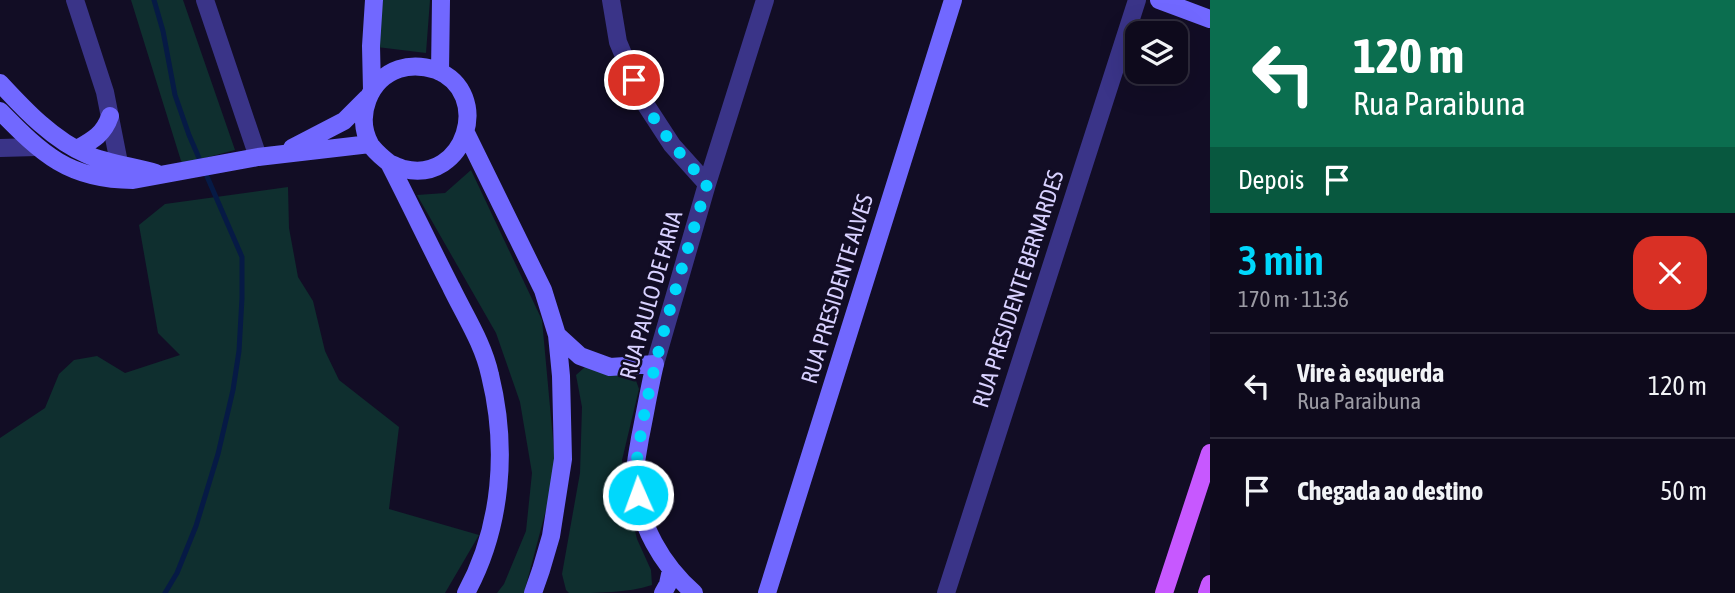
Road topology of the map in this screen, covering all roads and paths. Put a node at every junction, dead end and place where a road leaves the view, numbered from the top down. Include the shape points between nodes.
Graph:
1 (75, 0) edge
2 (205, 0) edge
3 (374, 0) edge
4 (441, 0) edge
5 (611, 0) edge
6 (765, 0) edge
7 (953, 0) edge
8 (1137, 0) edge
9 (1159, 0) edge
10 (1210, 19) edge
11 (440, 72) junction
12 (0, 83) edge
13 (370, 93) junction
14 (0, 111) edge
15 (110, 116) junction
16 (466, 133) junction
17 (370, 144) junction
18 (37, 147) junction
19 (0, 148) edge
20 (77, 149) junction
21 (280, 154) junction
22 (258, 156) junction
23 (389, 163) junction
24 (119, 172) junction
25 (707, 184) junction
26 (557, 335) junction
27 (655, 364) junction
28 (1210, 453) edge
29 (671, 570) junction
30 (1210, 584) edge
31 (466, 593) edge
32 (533, 593) edge
33 (663, 593) edge
34 (694, 593) edge
35 (767, 593) edge
36 (946, 593) edge
37 (1164, 593) edge
38 (1207, 593) edge

1 - 15 street
2 - 22 street
3 - 13 street
4 - 11 street
5 - 25 street via 618,42 642,99 672,145
6 - 25 street, RUA PAULO DE FARIA
7 - 35 street, RUA PRESIDENTE ALVES
8 - 36 street, RUA PRESIDENTE BERNARDES
9 - 10 street
11 - 13 street via 428,67 402,68 390,72
11 - 16 street via 452,80 466,104
12 - 20 street via 35,118
13 - 17 street via 364,112
13 - 21 street via 344,121
14 - 18 street
15 - 20 street via 100,134
15 - 24 street
16 - 23 street via 449,159 435,167 404,169
16 - 26 street via 543,290
17 - 21 street
17 - 23 street
18 - 19 street
18 - 24 street via 81,174
20 - 24 street
21 - 22 street
22 - 24 street via 168,173
23 - 31 street via 477,337 497,413 500,471 496,511
25 - 27 street, RUA PAULO DE FARIA
26 - 27 street via 580,356 610,367
26 - 32 street via 563,459 551,536
27 - 29 street, RUA PAULO DE FARIA via 635,480 646,526
28 - 37 main road
29 - 33 street
29 - 34 street, RUA PAULO DE FARIA
30 - 38 main road

